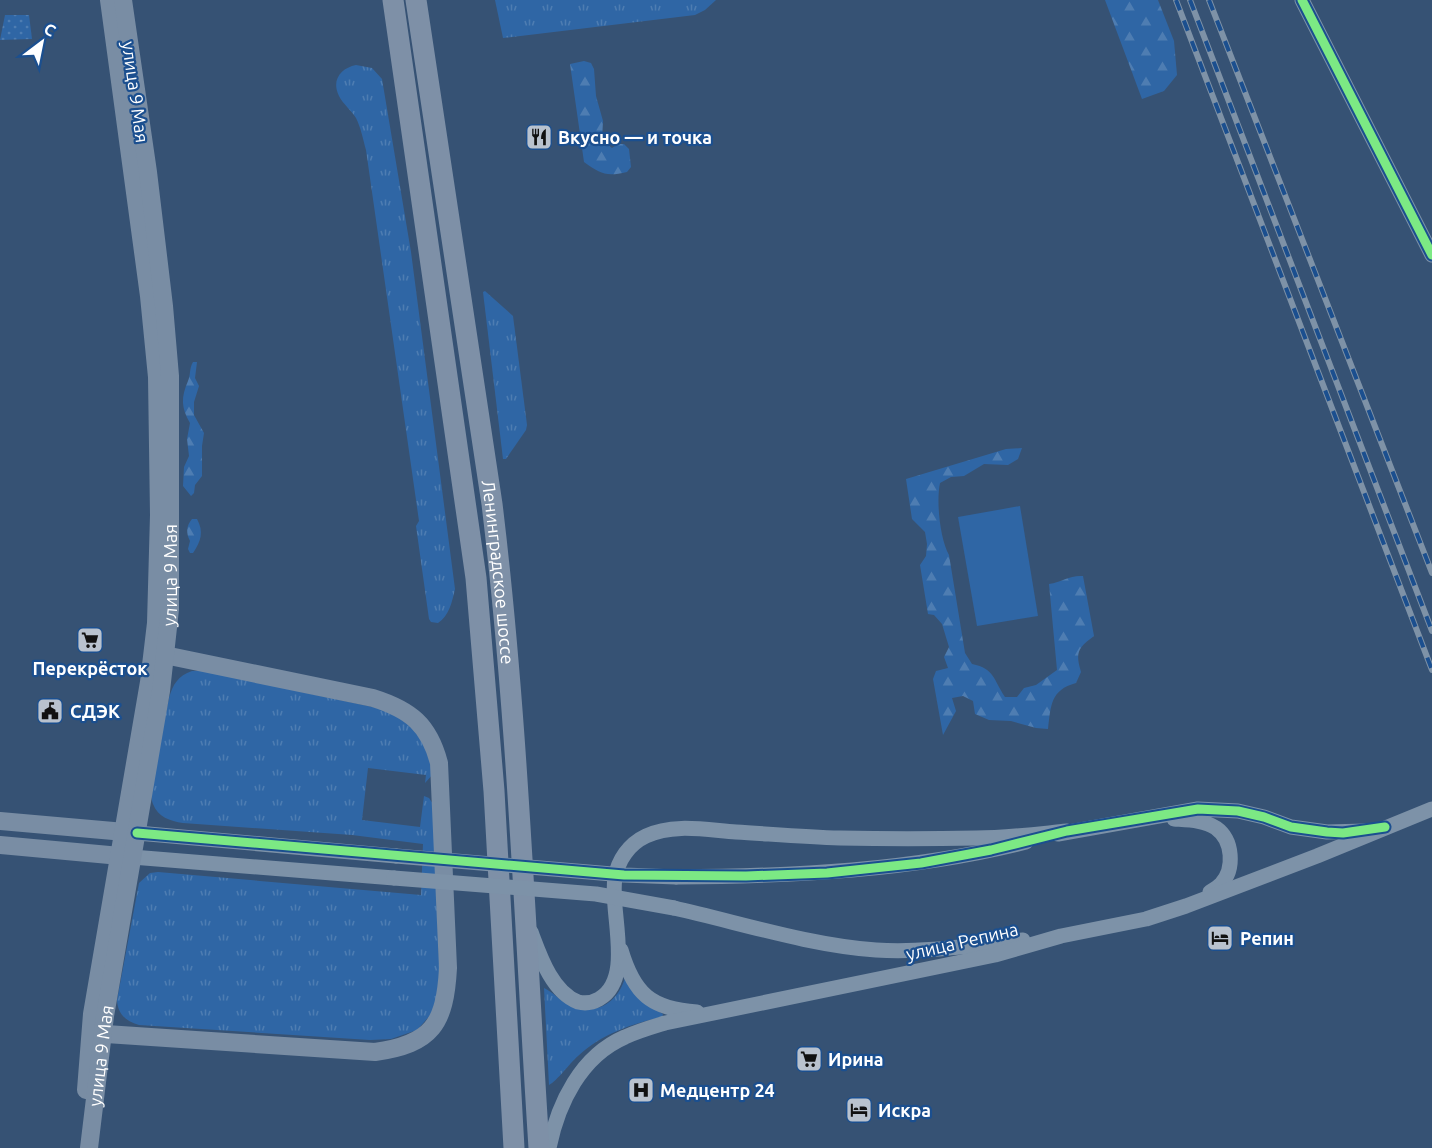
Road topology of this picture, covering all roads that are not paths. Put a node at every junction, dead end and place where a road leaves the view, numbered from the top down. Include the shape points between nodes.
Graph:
1 (109, 0) edge
2 (123, 0) edge
3 (393, 0) edge
4 (416, 0) edge
5 (1302, 0) edge
6 (1432, 255) edge
7 (159, 654) junction
8 (1432, 810) edge
9 (1132, 819) junction
10 (0, 821) edge
11 (1385, 827) junction
12 (1067, 831) junction
13 (130, 832) junction
14 (0, 845) edge
15 (126, 856) junction
16 (1192, 904) junction
17 (524, 912) junction
18 (1061, 936) junction
19 (619, 945) junction
20 (713, 1013) junction
21 (96, 1033) junction
22 (88, 1148) edge
23 (514, 1148) edge
24 (538, 1148) edge
25 (549, 1148) edge

1 - 7 main road, улица 9 Мая via 140,218 157,377
2 - 7 main road, улица 9 Мая via 148,172 170,376 171,586
3 - 23 highway, Ленинградское шоссе via 476,578 494,791
4 - 17 highway, Ленинградское шоссе via 500,567
5 - 6 street
7 - 13 main road, улица 9 Мая
7 - 21 main road via 374,698 414,717 426,730 439,763 446,997 438,1020 418,1040 398,1049 375,1052
8 - 11 street, улица Репина
9 - 11 street via 1209,809 1239,811 1327,832
9 - 12 street
9 - 16 street via 1190,820 1215,827 1222,834 1230,853 1227,876
10 - 13 main road
11 - 16 street, улица Репина
12 - 13 street, bridge via 921,863 827,873 746,876 624,875
12 - 19 street via 977,838 840,838 666,830 636,841 621,858 613,893
13 - 15 main road, улица 9 Мая
14 - 15 main road
15 - 18 street, bridge via 596,894 876,950 918,951
15 - 21 main road, улица 9 Мая
16 - 18 street, улица Репина via 1146,919
17 - 19 street via 553,979 564,993 584,1004 597,1000 610,989
17 - 24 highway, Ленинградское шоссе
18 - 20 street, улица Репина via 995,955
19 - 20 street via 632,979 647,998 668,1008
20 - 25 street, улица Репина via 665,1023 607,1047 590,1061 561,1104
21 - 22 main road, улица 9 Мая via 85,1105

